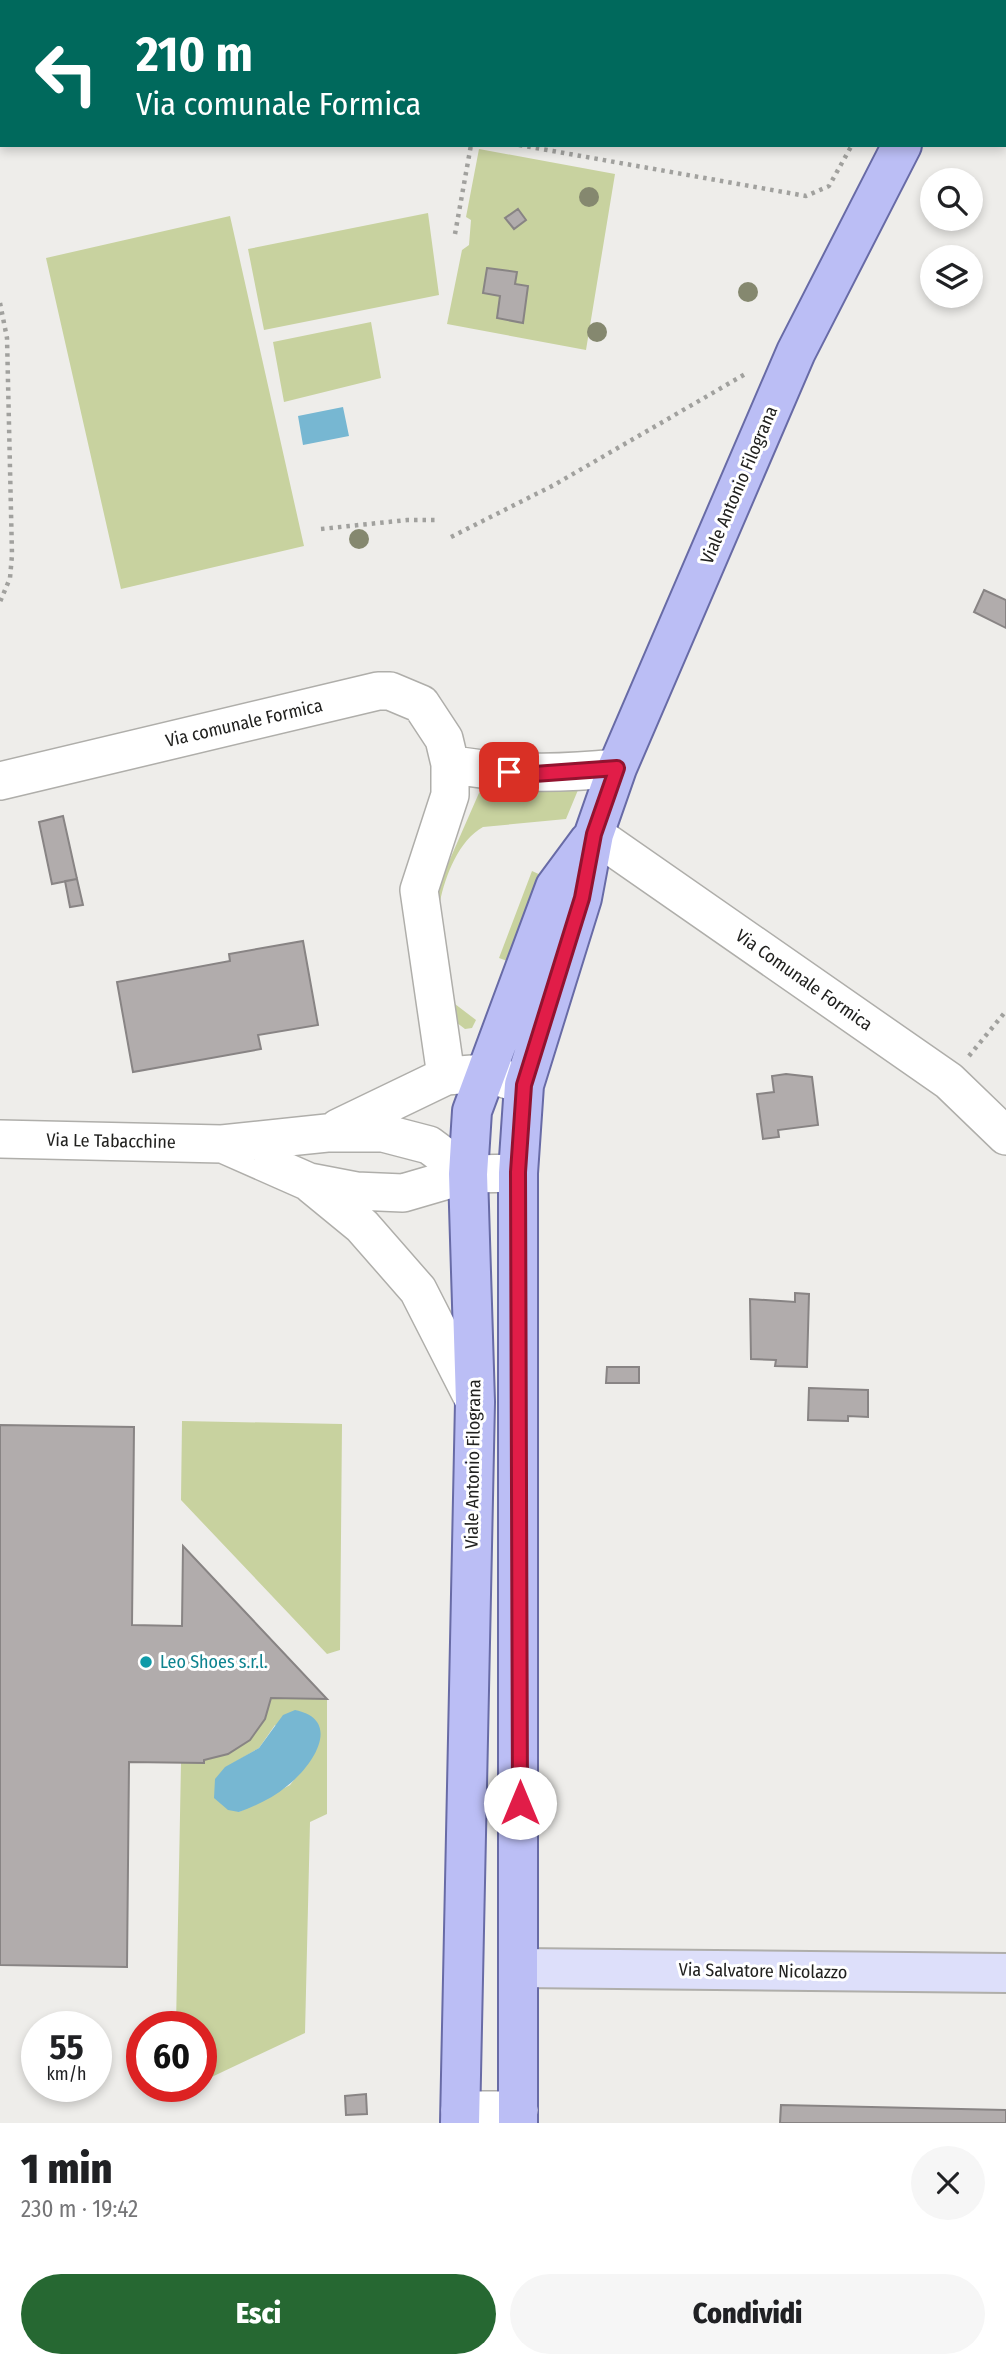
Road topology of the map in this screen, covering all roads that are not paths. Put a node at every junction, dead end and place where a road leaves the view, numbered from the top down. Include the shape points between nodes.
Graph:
1 (901, 147) edge
2 (450, 764) junction
3 (617, 768) junction
4 (0, 781) edge
5 (594, 834) junction
6 (486, 1073) junction
7 (446, 1076) junction
8 (524, 1085) junction
9 (327, 1133) junction
10 (1006, 1136) edge
11 (0, 1139) edge
12 (222, 1144) junction
13 (518, 1172) junction
14 (468, 1174) junction
15 (309, 1182) junction
16 (475, 1402) junction
17 (520, 1968) junction
18 (1006, 1973) edge
19 (519, 2116) edge
20 (460, 2117) edge

1 - 3 main road, Viale Antonio Filograna via 796,352
2 - 3 street via 534,774
2 - 4 street, Via comunale Formica via 444,739 421,704 378,691
2 - 7 street, Via comunale Formica via 450,794 419,890
3 - 5 main road, Viale Antonio Filograna
5 - 6 main road, Viale Antonio Filograna via 555,887
5 - 8 main road, Viale Antonio Filograna via 582,898
5 - 10 street, Via Comunale Formica via 948,1081
6 - 7 street
6 - 8 street
6 - 14 main road, Viale Antonio Filograna via 472,1111
7 - 9 street, Via Le Tabacchine
8 - 13 main road, Viale Antonio Filograna
9 - 12 street, Via Le Tabacchine
9 - 14 street, Via Le Tabacchine via 383,1133 429,1146
11 - 12 street, Via Le Tabacchine
12 - 15 street, Via Le Tabacchine
13 - 14 street
13 - 17 main road, Viale Antonio Filograna
14 - 15 street, Via Le Tabacchine via 404,1193 356,1191
14 - 16 main road, Viale Antonio Filograna
15 - 16 street, Via Le Tabacchine via 362,1226 418,1290
16 - 20 main road, Viale Antonio Filograna
17 - 18 street, Via Salvatore Nicolazzo
17 - 19 main road, Viale Antonio Filograna
19 - 20 street

